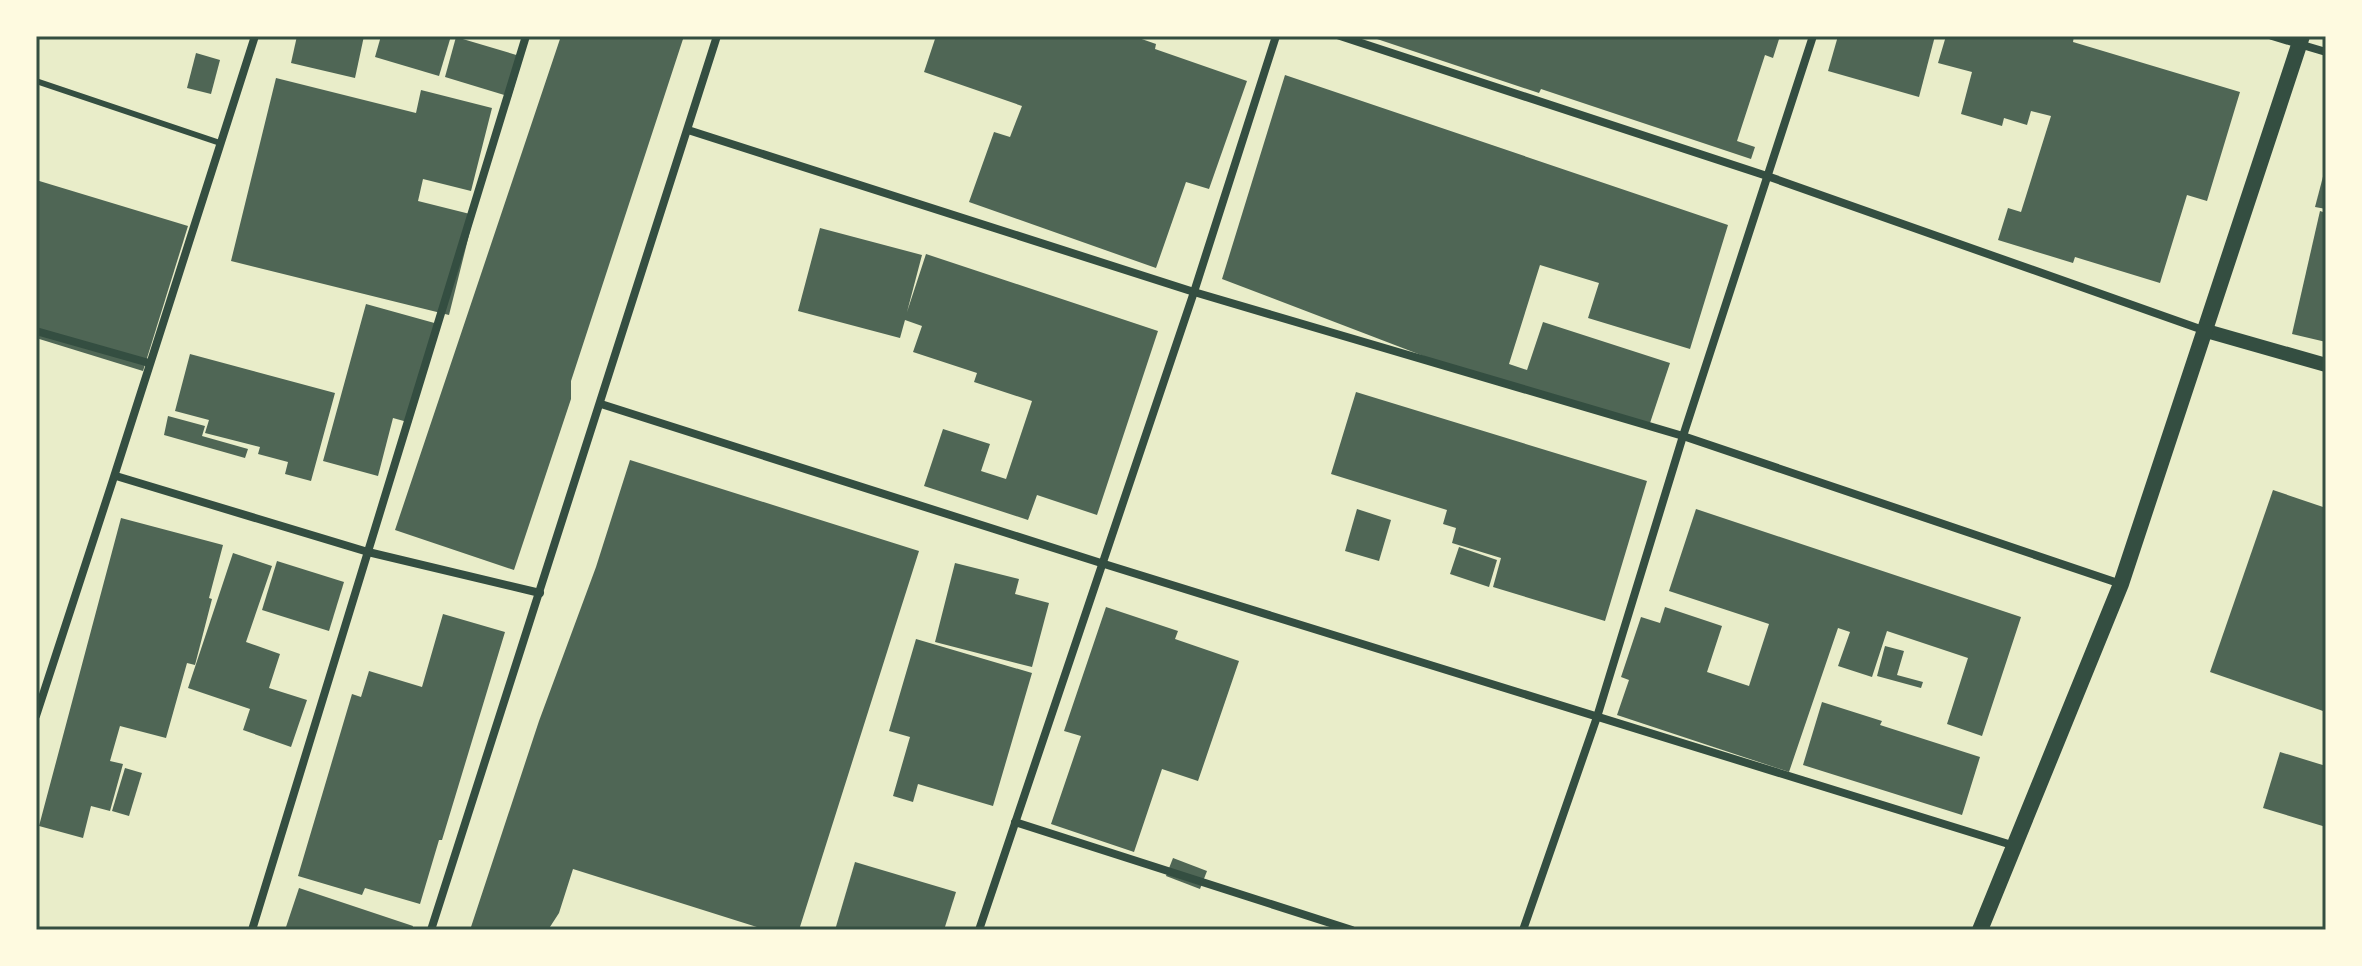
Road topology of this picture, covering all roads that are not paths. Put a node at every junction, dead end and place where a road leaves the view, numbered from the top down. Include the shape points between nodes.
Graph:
1 (255, 36) edge
2 (526, 36) edge
3 (717, 36) edge
4 (1276, 36) edge
5 (1340, 36) edge
6 (1813, 36) edge
7 (2272, 36) edge
8 (2300, 40) edge
9 (2326, 52) edge
10 (36, 81) edge
11 (688, 130) junction
12 (220, 143) junction
13 (1767, 176) junction
14 (1194, 292) junction
15 (2203, 330) junction
16 (36, 331) edge
17 (149, 363) junction
18 (2326, 365) edge
19 (601, 404) junction
20 (1683, 436) junction
21 (116, 476) junction
22 (368, 552) junction
23 (1101, 563) junction
24 (2121, 584) junction
25 (540, 593) junction
26 (36, 716) edge
27 (1597, 717) junction
28 (1015, 822) junction
29 (2016, 846) junction
30 (252, 930) edge
31 (431, 930) edge
32 (979, 930) edge
33 (1352, 930) edge
34 (1523, 930) edge
35 (1980, 930) edge

1 - 12 street
2 - 22 street
3 - 11 street
4 - 14 street
5 - 13 street
6 - 13 street
7 - 8 street
8 - 9 street
8 - 15 main road
10 - 12 lane
11 - 14 street
11 - 19 street
12 - 17 street
13 - 15 street
13 - 20 street
14 - 20 street
14 - 23 street
15 - 18 street
15 - 24 main road
16 - 17 street
17 - 21 street
19 - 23 street
19 - 25 street
20 - 24 street
20 - 27 street
21 - 22 street
21 - 26 street
22 - 25 street
22 - 30 street
23 - 27 street
23 - 28 street
24 - 29 main road
25 - 31 street
27 - 29 street
27 - 34 street
28 - 32 street
28 - 33 street
29 - 35 main road

